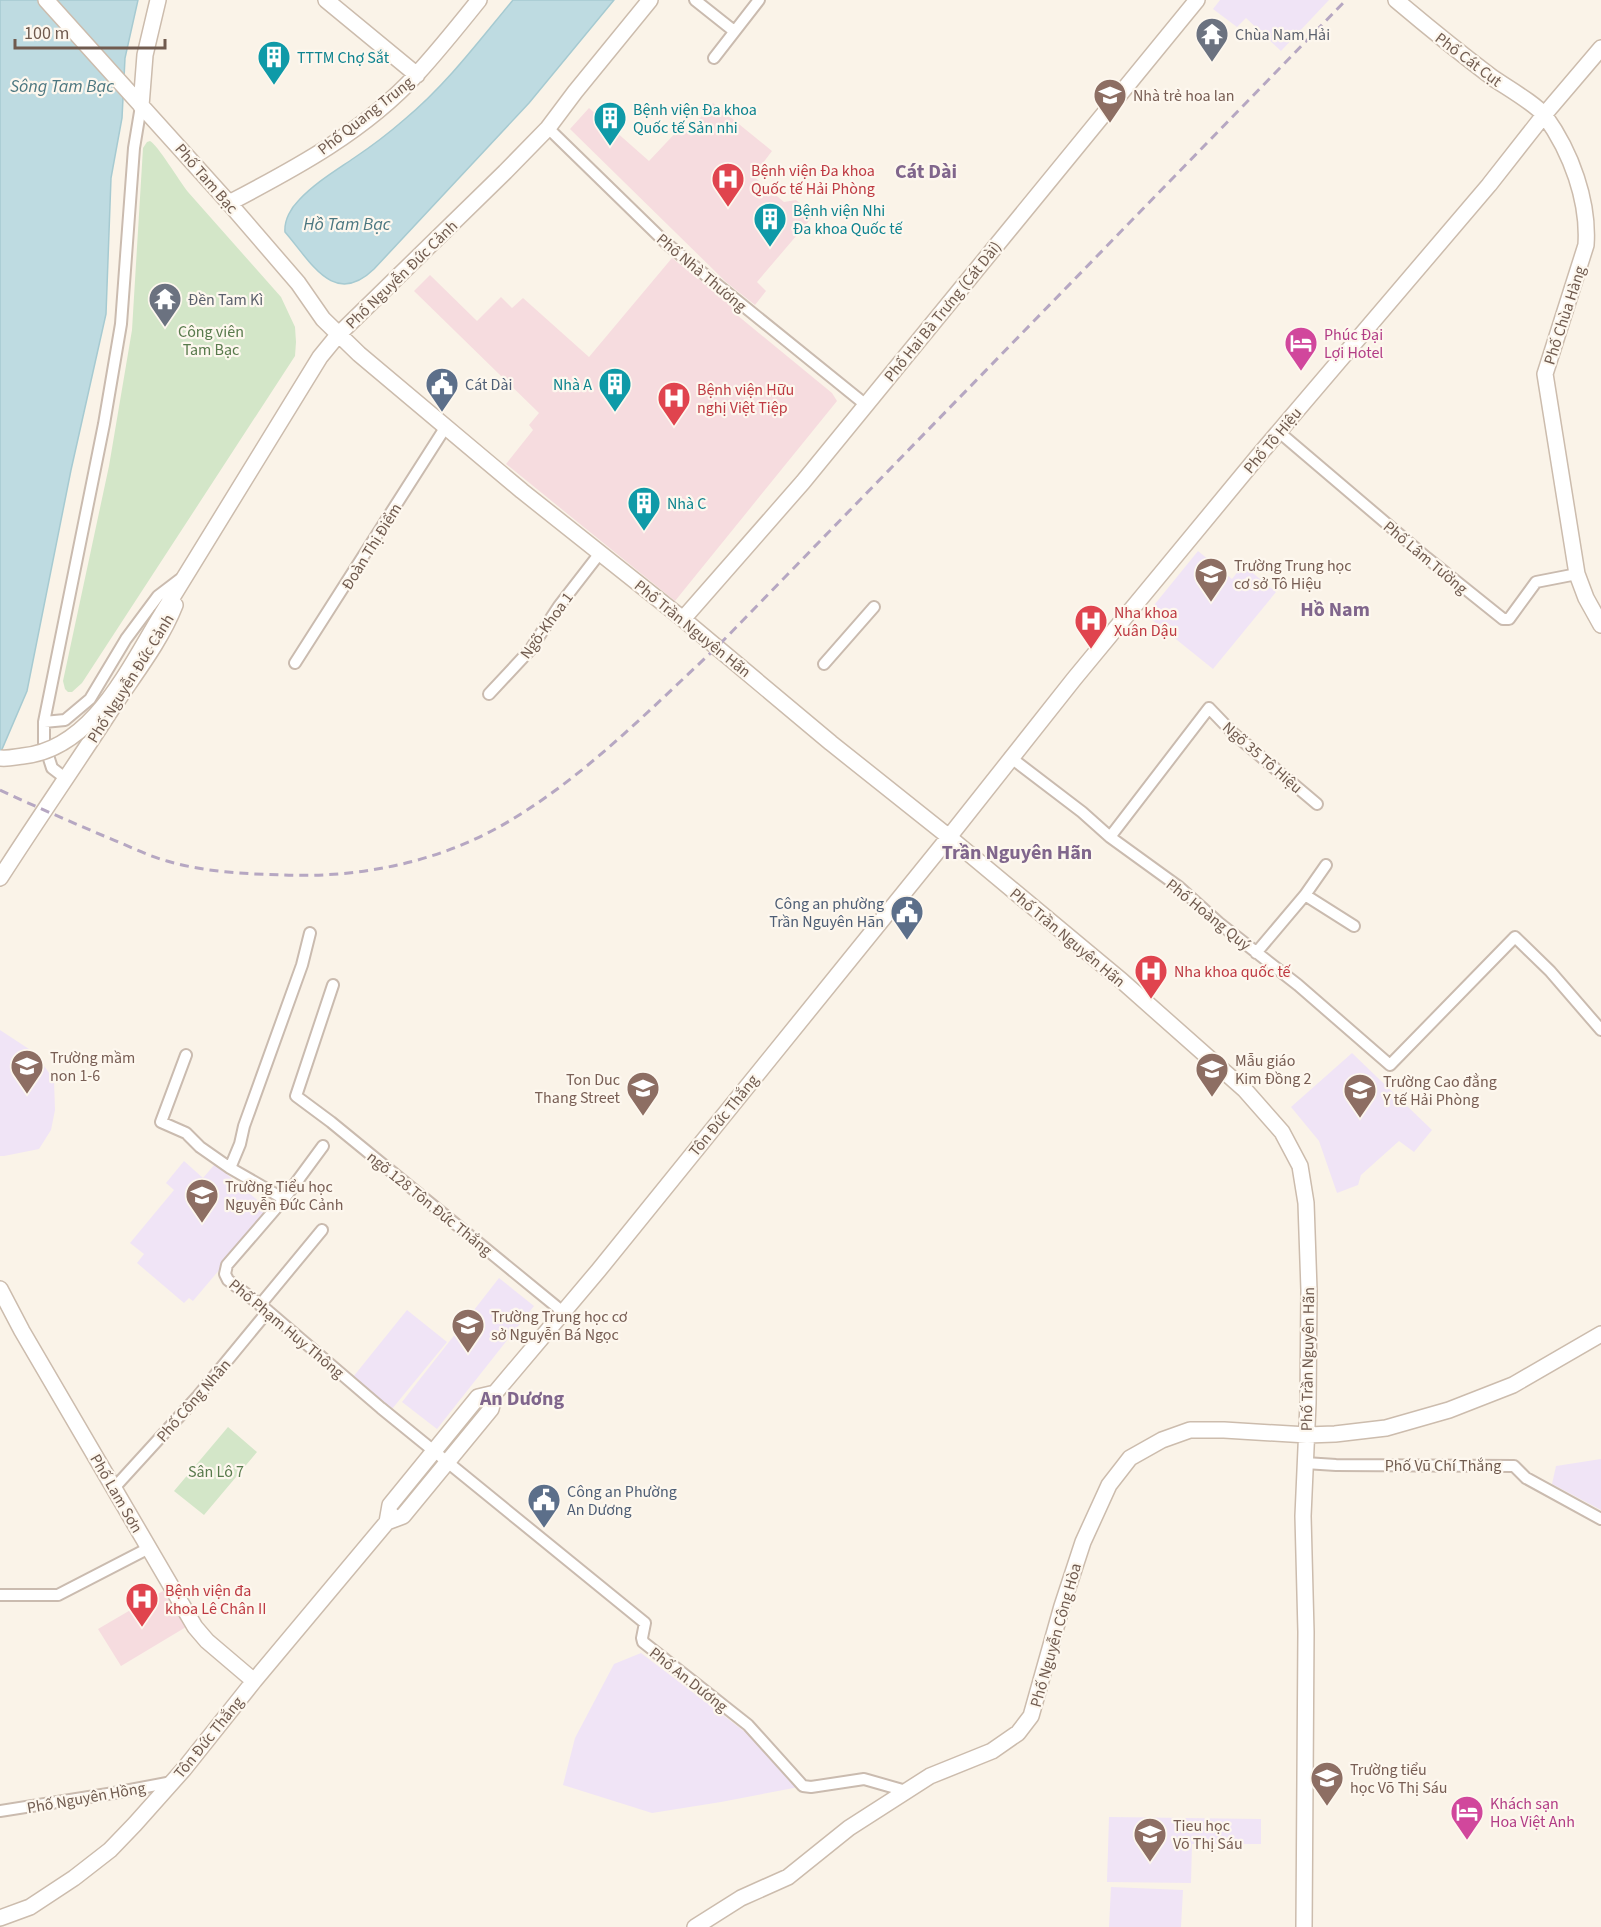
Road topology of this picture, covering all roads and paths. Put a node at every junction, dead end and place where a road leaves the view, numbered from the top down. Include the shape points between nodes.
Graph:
1 (46, 0) edge
2 (158, 0) edge
3 (326, 0) edge
4 (479, 0) edge
5 (650, 0) edge
6 (695, 0) edge
7 (759, 0) edge
8 (1197, 0) edge
9 (1396, 0) edge
10 (734, 31) junction
11 (1601, 48) edge
12 (714, 58) dead end
13 (417, 75) junction
14 (141, 106) junction
15 (1544, 115) junction
16 (548, 128) junction
17 (229, 203) junction
18 (1594, 246) edge
19 (338, 335) junction
20 (866, 405) junction
21 (445, 428) junction
22 (1279, 432) junction
23 (600, 553) junction
24 (1577, 574) junction
25 (187, 575) junction
26 (874, 606) dead end
27 (683, 619) junction
28 (1601, 625) edge
29 (296, 663) dead end
30 (824, 664) dead end
31 (489, 694) dead end
32 (44, 722) junction
33 (1010, 757) junction
34 (0, 758) edge
35 (65, 778) junction
36 (1317, 804) dead end
37 (950, 837) junction
38 (1110, 837) junction
39 (1326, 865) dead end
40 (0, 878) edge
41 (1305, 894) junction
42 (1354, 926) dead end
43 (310, 933) dead end
44 (1256, 953) junction
45 (333, 985) dead end
46 (1601, 1030) edge
47 (186, 1055) dead end
48 (323, 1146) dead end
49 (230, 1168) junction
50 (285, 1199) junction
51 (322, 1230) dead end
52 (0, 1289) edge
53 (264, 1308) junction
54 (563, 1312) junction
55 (1601, 1334) edge
56 (495, 1393) junction
57 (1307, 1435) junction
58 (434, 1451) junction
59 (447, 1462) junction
60 (1305, 1463) junction
61 (115, 1487) junction
62 (1601, 1519) edge
63 (387, 1522) junction
64 (149, 1548) junction
65 (0, 1595) edge
66 (254, 1681) junction
67 (172, 1782) junction
68 (906, 1791) junction
69 (0, 1811) edge
70 (0, 1918) edge
71 (695, 1927) edge
72 (1304, 1927) edge

1 - 14 main road, Phố Tam Bạc
2 - 14 main road via 145,55
3 - 13 main road
4 - 13 main road, Phố Quang Trung
5 - 16 main road, Phố Nguyễn Đức Cảnh
6 - 10 street
7 - 10 street
8 - 20 main road, Phố Hai Bà Trưng (Cát Dài)
9 - 15 main road, Phố Cát Cụt via 1442,40
10 - 12 street
11 - 15 main road, Phố Tô Hiệu
13 - 17 main road, Phố Quang Trung via 353,130 310,159
14 - 17 main road, Phố Tam Bạc
14 - 32 street via 129,202 122,318
15 - 18 main road, Phố Chùa Hàng via 1570,159
15 - 22 main road, Phố Tô Hiệu
16 - 19 main road, Phố Nguyễn Đức Cảnh
16 - 20 street, Phố Nhà Thương via 667,244
17 - 19 main road, Phố Tam Bạc
18 - 24 main road, Phố Chùa Hàng via 1545,374
19 - 21 main road, Phố Trần Nguyên Hãn
19 - 25 main road, Phố Nguyễn Đức Cảnh via 320,357
20 - 27 main road, Phố Hai Bà Trưng (Cát Dài)
21 - 23 main road, Phố Trần Nguyên Hãn
21 - 29 street, Đoàn Thị Điểm
22 - 24 street, Phố Lâm Tường via 1503,619 1509,619 1536,582
22 - 33 main road, Phố Tô Hiệu
23 - 27 main road, Phố Trần Nguyên Hãn
23 - 31 street, Ngõ-Khoa 1 via 530,650
24 - 28 main road, Phố Chùa Hàng
25 - 32 street via 158,596 126,639 90,699 65,720
25 - 34 main road, Phố Nguyễn Đức Cảnh, bridge via 109,701 87,725 51,749
25 - 35 main road, Phố Nguyễn Đức Cảnh via 169,620
26 - 30 street
27 - 37 main road, Phố Trần Nguyên Hãn
32 - 35 street via 44,743 52,768
33 - 37 main road, Phố Tô Hiệu
33 - 38 street, Phố Hoàng Quý
35 - 40 main road, Phố Nguyễn Đức Cảnh
36 - 38 street, Ngõ 35 Tô Hiệu via 1209,708
37 - 54 main road, Tôn Đức Thắng
37 - 57 main road, Phố Trần Nguyên Hãn via 1245,1090 1282,1132 1300,1166 1306,1203
38 - 44 street, Phố Hoàng Quý via 1179,887
39 - 41 street
41 - 42 street
41 - 44 street
43 - 49 street
44 - 46 street, Phố Hoàng Quý via 1390,1065 1515,938 1550,971
45 - 54 street, ngõ 128 Tôn Đức Thắng via 296,1096
47 - 49 street via 161,1122 186,1133
48 - 50 street, Phố Phạm Huy Thông
49 - 50 street
50 - 53 street, Phố Phạm Huy Thông via 227,1265 225,1274
51 - 53 street, Phố Công Nhân
52 - 61 main road, Phố Lam Sơn
53 - 58 street, Phố Phạm Huy Thông
53 - 61 street, Phố Công Nhân via 198,1396
54 - 56 main road, Tôn Đức Thắng
55 - 57 main road, Phố Nguyễn Công Hòa via 1513,1385 1449,1410 1386,1428
56 - 58 main road, Tôn Đức Thắng via 478,1397
56 - 59 main road, Tôn Đức Thắng via 492,1408
57 - 60 main road, Phố Trần Nguyên Hãn
57 - 68 main road, Phố Nguyễn Công Hòa via 1190,1430 1130,1458 1109,1485 1083,1542 1031,1716 1018,1733 992,1751 930,1776
58 - 59 street, Phố Phạm Huy Thông
58 - 63 main road, Tôn Đức Thắng via 390,1505
59 - 63 main road, Tôn Đức Thắng via 403,1515
59 - 68 street, Phố An Dương via 645,1623 643,1642 748,1725 803,1786 864,1779
60 - 62 street, Phố Vũ Chí Thắng via 1514,1466 1526,1478
60 - 72 main road, Phố Trần Nguyên Hãn
61 - 64 main road, Phố Lam Sơn
63 - 66 main road, Tôn Đức Thắng
64 - 65 street via 58,1596
64 - 66 main road, Phố Lam Sơn via 195,1627
66 - 67 main road, Tôn Đức Thắng
67 - 69 street, Phố Nguyên Hồng
67 - 70 main road, Tôn Đức Thắng via 110,1850 30,1907
68 - 71 main road, Phố Nguyễn Công Hòa via 849,1828 789,1877 741,1898

